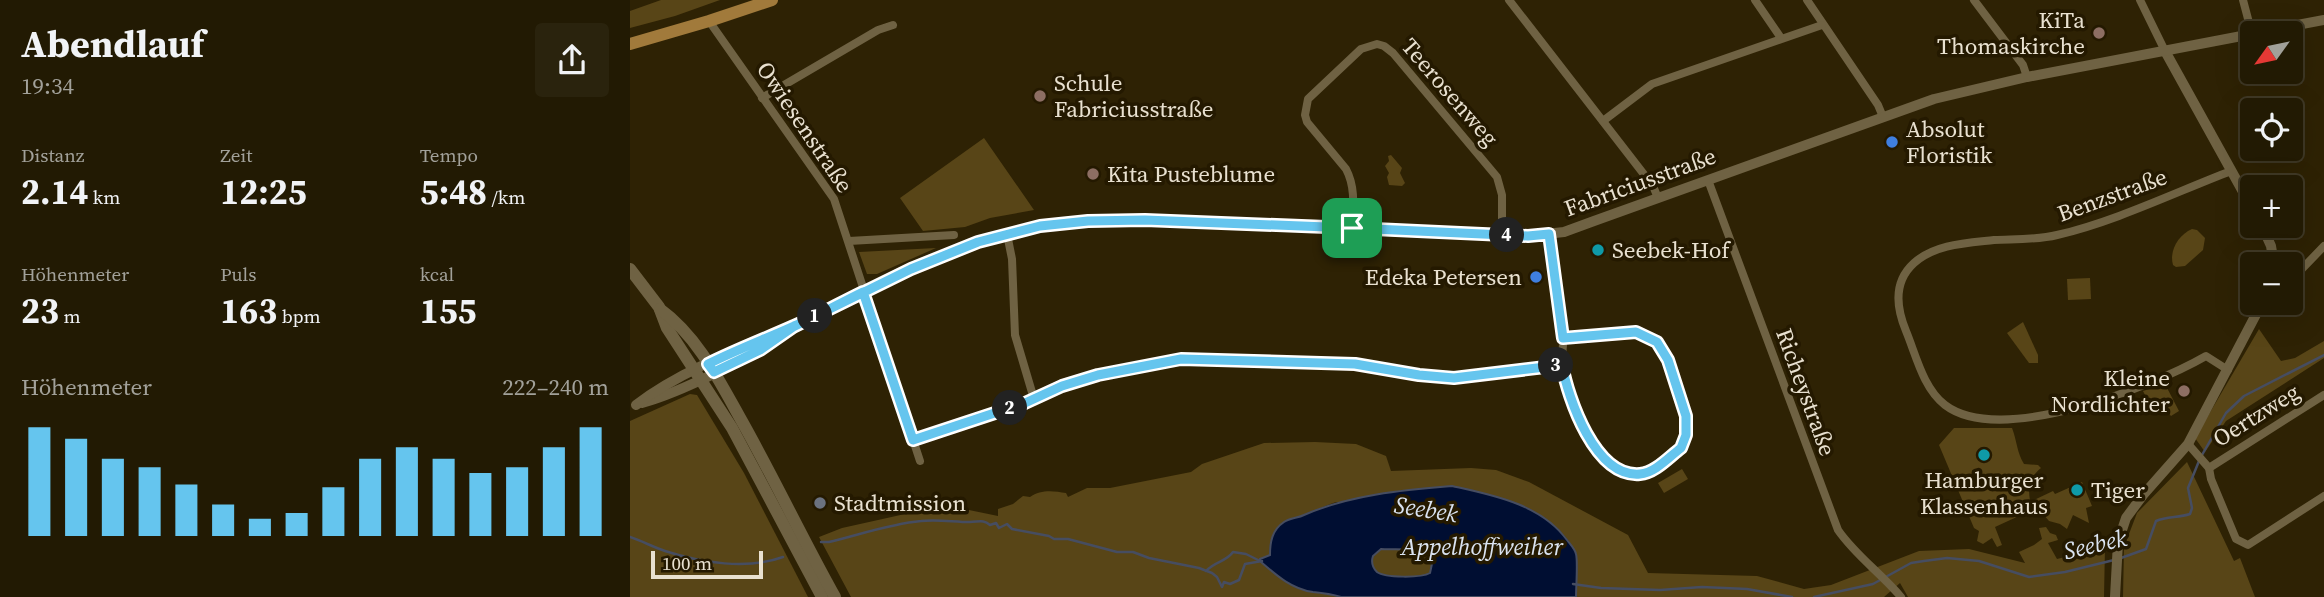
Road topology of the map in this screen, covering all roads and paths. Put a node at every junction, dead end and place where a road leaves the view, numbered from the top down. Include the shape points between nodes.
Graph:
1 (772, 0) edge
2 (1509, 0) edge
3 (1755, 0) edge
4 (1807, 0) edge
5 (1974, 0) edge
6 (2140, 0) edge
7 (2243, 0) edge
8 (2324, 20) edge
9 (709, 21) junction
10 (2249, 21) edge
11 (2303, 24) edge
12 (893, 25) dead end
13 (1822, 25) junction
14 (2240, 37) edge
15 (1781, 38) junction
16 (630, 44) edge
17 (2165, 51) junction
18 (2027, 77) junction
19 (762, 98) junction
20 (1883, 117) junction
21 (1603, 121) junction
22 (2231, 171) junction
23 (1708, 180) junction
24 (2240, 187) edge
25 (1658, 198) junction
26 (1352, 228) junction
27 (1007, 234) junction
28 (1549, 234) junction
29 (954, 235) dead end
30 (1502, 235) junction
31 (849, 241) junction
32 (2324, 246) edge
33 (2303, 268) edge
34 (630, 269) edge
35 (863, 292) junction
36 (659, 307) junction
37 (2256, 315) edge
38 (1563, 338) junction
39 (1562, 365) junction
40 (711, 368) junction
41 (2228, 370) junction
42 (698, 375) junction
43 (2324, 395) edge
44 (1034, 399) junction
45 (633, 406) edge
46 (913, 440) junction
47 (2189, 444) junction
48 (920, 461) dead end
49 (2204, 461) junction
50 (2324, 496) edge
51 (803, 549) junction
52 (822, 597) edge
53 (835, 597) edge
54 (1901, 597) edge
55 (2115, 597) edge

1 - 9 main road
2 - 21 street
3 - 15 street
4 - 13 street
5 - 18 street via 2023,65
6 - 17 street
7 - 10 street
8 - 11 street, Fabriciusstraße
9 - 16 main road
9 - 19 street, Owiesenstraße
12 - 19 street
13 - 15 street
13 - 20 street
14 - 17 street, Fabriciusstraße
15 - 21 street via 1652,84
17 - 18 street, Fabriciusstraße
17 - 22 street
18 - 20 street, Fabriciusstraße via 1948,95
19 - 31 street, Owiesenstraße via 834,199
20 - 23 street, Fabriciusstraße
21 - 25 street
22 - 24 street
22 - 41 street, Benzstraße via 2083,229 1955,244 1921,258 1908,270 1899,284 1897,303 1928,386 1945,405 1963,415 2015,419 2091,404 2175,373 2206,356
23 - 25 street, Fabriciusstraße
23 - 54 street, Richeystraße via 1838,530
25 - 28 street, Fabriciusstraße
26 - 27 street, Fabriciusstraße via 1096,220
26 - 30 street, Fabriciusstraße
26 - 30 street, Teerosenweg via 1351,178 1307,121 1305,107 1311,94 1361,49 1377,44 1393,53 1497,177
27 - 35 street, Fabriciusstraße via 945,254
27 - 44 street via 1015,335
28 - 30 street, Fabriciusstraße
28 - 38 street
29 - 31 street
31 - 35 street, Owiesenstraße
32 - 33 street
34 - 36 main road
35 - 40 street, Fabriciusstraße via 793,327 760,350
35 - 46 street, Owiesenstraße
36 - 40 main road via 678,322
36 - 42 main road via 667,328
37 - 41 street
38 - 39 street
38 - 39 street via 1636,332 1657,342 1668,360 1686,416 1685,442 1646,473 1630,474 1615,467 1584,429 1569,397
39 - 44 street via 1454,378 1355,364 1181,359 1098,375
40 - 42 street, Fabriciusstraße
40 - 51 main road via 765,463
41 - 47 street
42 - 45 street, Fabriciusstraße via 651,393
42 - 51 main road
43 - 49 street, Oertzweg
44 - 46 street
46 - 48 street, Owiesenstraße
47 - 49 street
47 - 55 street via 2130,510 2117,547
49 - 50 street via 2236,539 2248,545
51 - 52 main road
51 - 53 main road

